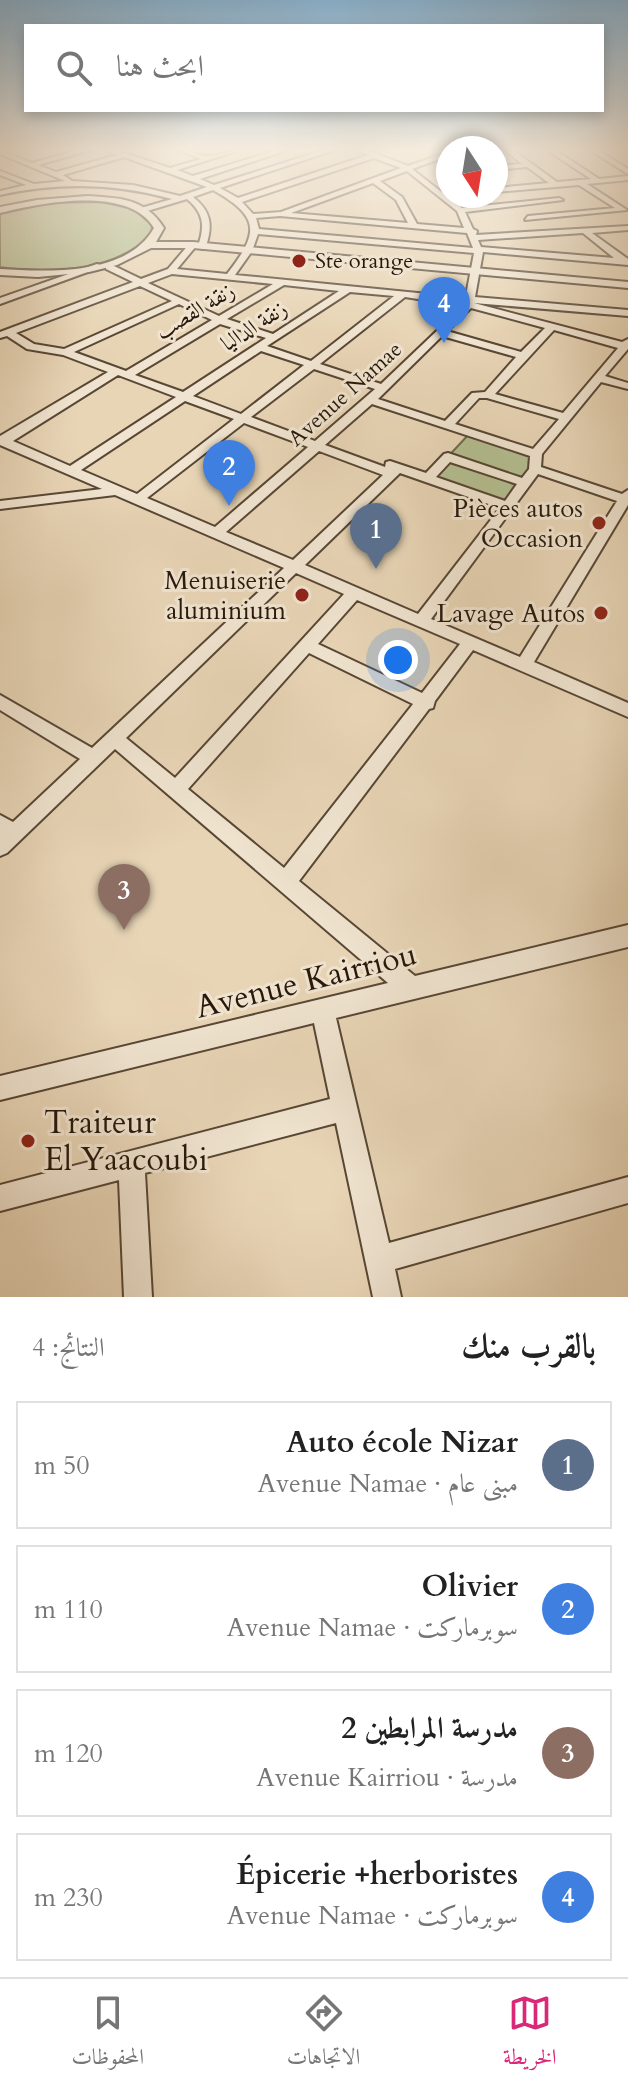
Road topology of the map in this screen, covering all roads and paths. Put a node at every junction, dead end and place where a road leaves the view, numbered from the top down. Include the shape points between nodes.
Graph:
1 (144, 210) edge
2 (460, 210) edge
3 (202, 211) edge
4 (247, 211) edge
5 (289, 211) edge
6 (350, 211) edge
7 (405, 211) edge
8 (519, 211) edge
9 (574, 211) edge
10 (625, 211) edge
11 (577, 213) junction
12 (280, 214) junction
13 (253, 216) junction
14 (528, 218) junction
15 (356, 221) junction
16 (414, 226) junction
17 (628, 228) edge
18 (254, 231) junction
19 (586, 232) junction
20 (474, 234) junction
21 (547, 235) junction
22 (155, 242) junction
23 (198, 246) junction
24 (248, 250) junction
25 (479, 250) junction
26 (626, 262) edge
27 (107, 266) junction
28 (171, 271) junction
29 (477, 271) junction
30 (0, 272) edge
31 (229, 277) junction
32 (283, 282) junction
33 (141, 283) junction
34 (628, 285) edge
35 (348, 289) junction
36 (402, 295) junction
37 (0, 301) edge
38 (179, 301) junction
39 (470, 302) junction
40 (628, 313) edge
41 (219, 320) junction
42 (552, 327) junction
43 (442, 333) junction
44 (4, 334) edge
45 (273, 337) junction
46 (626, 344) edge
47 (259, 347) junction
48 (65, 352) junction
49 (523, 356) junction
50 (311, 365) junction
51 (122, 373) junction
52 (599, 378) junction
53 (628, 386) edge
54 (377, 394) junction
55 (488, 395) junction
56 (180, 396) junction
57 (564, 417) junction
58 (241, 420) junction
59 (450, 422) junction
60 (2, 441) edge
61 (319, 444) junction
62 (459, 445) junction
63 (536, 454) junction
64 (535, 469) junction
65 (395, 471) junction
66 (69, 472) junction
67 (428, 478) junction
68 (526, 483) junction
69 (116, 491) junction
70 (626, 496) edge
71 (137, 500) junction
72 (0, 505) edge
73 (508, 506) junction
74 (621, 520) edge
75 (217, 532) junction
76 (297, 566) junction
77 (356, 591) junction
78 (422, 620) junction
79 (470, 643) junction
80 (308, 646) junction
81 (523, 666) junction
82 (0, 702) edge
83 (427, 703) junction
84 (628, 710) edge
85 (114, 738) junction
86 (94, 758) junction
87 (176, 790) junction
88 (5, 835) edge
89 (286, 881) junction
90 (628, 936) edge
91 (411, 988) junction
92 (323, 1011) junction
93 (0, 1088) edge
94 (345, 1108) junction
95 (131, 1163) junction
96 (628, 1190) edge
97 (0, 1198) edge
98 (379, 1260) junction
99 (138, 1297) edge
100 (387, 1297) edge

1 - 22 street via 158,224
2 - 20 street
3 - 23 street via 209,224
4 - 13 street
5 - 12 street
6 - 15 street
7 - 16 street
8 - 14 street
9 - 11 street
10 - 11 street
11 - 14 street
12 - 13 street
12 - 15 street
13 - 18 street
14 - 21 street
15 - 16 street
16 - 20 street
17 - 19 street
18 - 24 street
18 - 25 street
19 - 21 street
19 - 26 street
20 - 21 street
20 - 25 street
22 - 23 street
22 - 27 street
23 - 24 street
23 - 28 street
24 - 29 street
24 - 31 street
25 - 26 street
25 - 29 street
27 - 30 street
27 - 33 street
27 - 37 street
28 - 31 street
28 - 33 street
29 - 34 street
29 - 39 street
31 - 32 street
32 - 35 street
32 - 41 street, زنقة القصب
33 - 38 street
33 - 44 street
35 - 36 street
35 - 45 street, زنقة الداليا
36 - 39 street
36 - 50 street
38 - 41 street
38 - 48 street
39 - 40 street
39 - 42 street
39 - 43 street, Avenue Namae
41 - 45 street
41 - 51 street, زنقة القصب
42 - 46 street
42 - 49 street
43 - 49 street
43 - 54 street, Avenue Namae
44 - 48 street via 31,347
45 - 47 street, زنقة الداليا
46 - 52 street
47 - 50 street
47 - 56 street, زنقة الداليا
48 - 51 street
49 - 55 street
50 - 54 street
50 - 58 street
51 - 56 street
51 - 60 street, زنقة القصب
52 - 53 street
52 - 57 street
54 - 59 street
54 - 61 street, Avenue Namae
55 - 57 street
55 - 59 street via 476,395
56 - 58 street
56 - 66 street, زنقة الداليا
57 - 63 street
58 - 61 street
58 - 71 street
59 - 62 street
60 - 66 street
61 - 65 street
61 - 75 street, Avenue Namae
62 - 63 street
62 - 67 street
62 - 68 street
63 - 64 street
64 - 68 street
64 - 70 street
65 - 67 street
65 - 76 street
66 - 69 street
67 - 73 street
68 - 73 street
69 - 71 street
69 - 72 street
70 - 74 street
71 - 75 street
73 - 78 street
74 - 81 street
75 - 76 street
76 - 77 street
76 - 85 street
77 - 78 street
77 - 80 street
78 - 79 street
79 - 81 street
79 - 83 street
80 - 83 street
80 - 87 street
81 - 84 street
82 - 86 street
83 - 89 street
85 - 86 street
85 - 87 street
86 - 88 street
87 - 89 street
89 - 91 street
90 - 91 street, Avenue Kairriou
91 - 92 street, Avenue Kairriou
92 - 93 street, Avenue Kairriou
92 - 94 street
94 - 95 street
94 - 98 street
95 - 97 street
95 - 99 street
96 - 98 street
98 - 100 street

